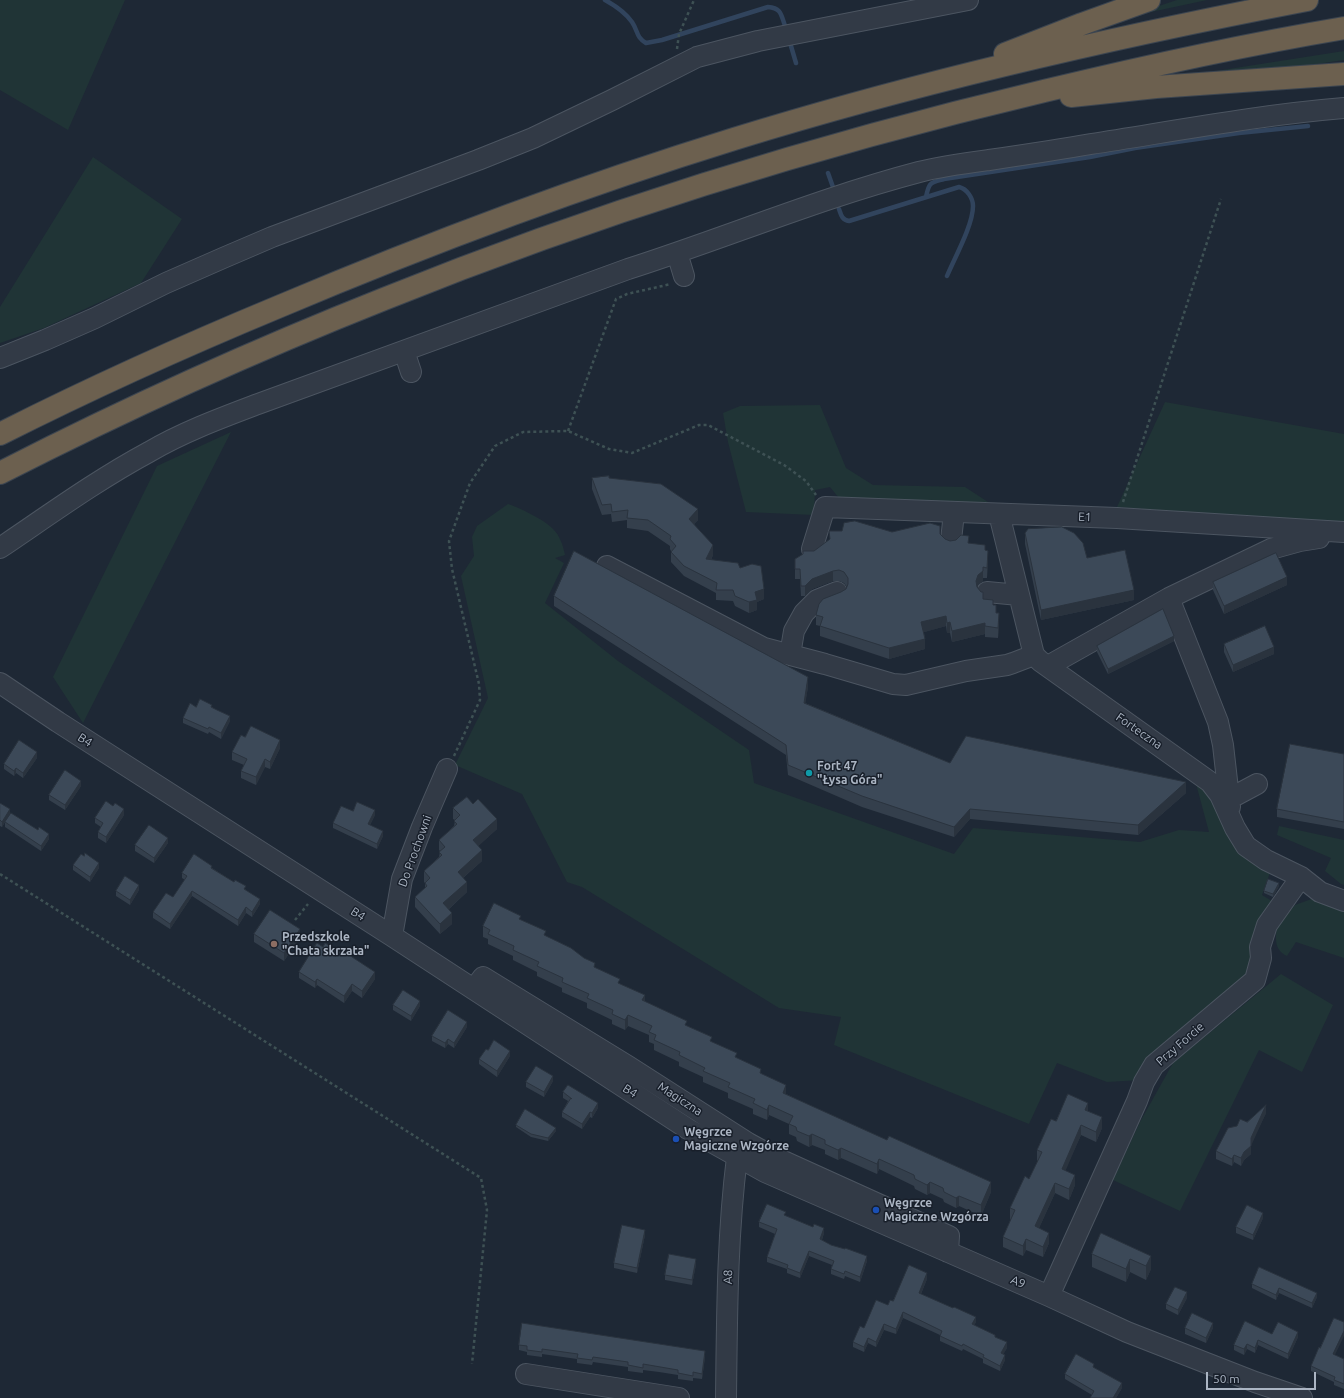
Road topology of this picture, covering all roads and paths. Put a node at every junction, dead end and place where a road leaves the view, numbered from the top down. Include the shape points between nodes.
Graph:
1 (694, 0) edge
2 (968, 0) edge
3 (1149, 0) edge
4 (1307, 0) edge
5 (1344, 28) edge
6 (675, 67) junction
7 (1344, 74) edge
8 (926, 85) junction
9 (979, 106) junction
10 (1344, 108) edge
11 (1221, 199) dead end
12 (677, 253) junction
13 (684, 276) joint
14 (404, 351) junction
15 (0, 358) edge
16 (411, 372) dead end
17 (568, 431) junction
18 (0, 434) edge
19 (0, 473) edge
20 (825, 508) junction
21 (954, 513) junction
22 (999, 514) junction
23 (1117, 518) junction
24 (1344, 533) edge
25 (951, 540) edge
26 (0, 548) edge
27 (812, 549) edge
28 (606, 566) edge
29 (837, 592) edge
30 (986, 592) dead end
31 (1019, 595) junction
32 (1169, 598) junction
33 (790, 655) junction
34 (1048, 660) junction
35 (0, 683) edge
36 (448, 769) joint
37 (1257, 784) dead end
38 (1228, 799) junction
39 (1235, 828) junction
40 (0, 874) edge
41 (1301, 877) junction
42 (1344, 901) edge
43 (308, 904) dead end
44 (295, 920) dead end
45 (392, 936) junction
46 (474, 989) junction
47 (738, 1157) junction
48 (948, 1252) junction
49 (1049, 1296) junction
50 (472, 1364) dead end
51 (526, 1374) dead end
52 (679, 1398) edge
53 (726, 1398) edge
54 (1302, 1398) edge

1 - 6 path via 679,34
2 - 6 street via 731,47 697,57
3 - 8 highway
4 - 8 highway via 1096,43
5 - 9 highway via 1123,72
6 - 15 street via 533,138 230,255 95,318
7 - 9 highway via 1156,87
8 - 18 highway via 736,138 512,214 355,274 240,322 123,374
9 - 19 highway via 754,169 510,251 385,298 266,348 191,381
10 - 12 street via 1215,124 952,165 833,198
11 - 23 path
12 - 13 street
12 - 14 street
13 - 17 path via 667,286 627,294 616,299
14 - 16 street
14 - 26 street via 258,404 150,451 109,474
17 - 20 path via 610,449 632,454 699,425 708,425 784,464 806,481
17 - 36 path via 523,432 495,446 470,484 449,541 452,569 479,684 480,700
20 - 21 street, E1
20 - 27 street
21 - 22 street, E1
21 - 25 street
22 - 23 street, E1
22 - 31 street
23 - 24 street, E1
24 - 32 street via 1271,549
28 - 33 street via 764,648
29 - 33 street via 817,600 804,613 794,631
30 - 31 street
31 - 34 street
32 - 34 street
32 - 38 street via 1218,722
33 - 34 street via 893,684 906,685 966,671
34 - 39 street, Forteczna via 1210,782 1220,795
35 - 45 street, B4
36 - 45 street, Do Prochowni via 402,879
37 - 38 street
38 - 39 street
39 - 41 street, Forteczna via 1246,846 1266,860
40 - 50 path via 481,1178 487,1210
41 - 42 street, Forteczna via 1320,892
41 - 49 street, Przy Forcie via 1267,925 1260,947 1261,958 1255,980 1154,1065 1144,1082
43 - 44 path
45 - 46 street, B4
46 - 47 street, B4 via 688,1129
46 - 48 street, Magiczna via 484,977 748,1143 949,1236
47 - 48 street, A9 via 779,1179
47 - 53 street, A8 via 728,1261
48 - 49 street, A9
49 - 54 street, A9 via 1126,1332
51 - 52 street

